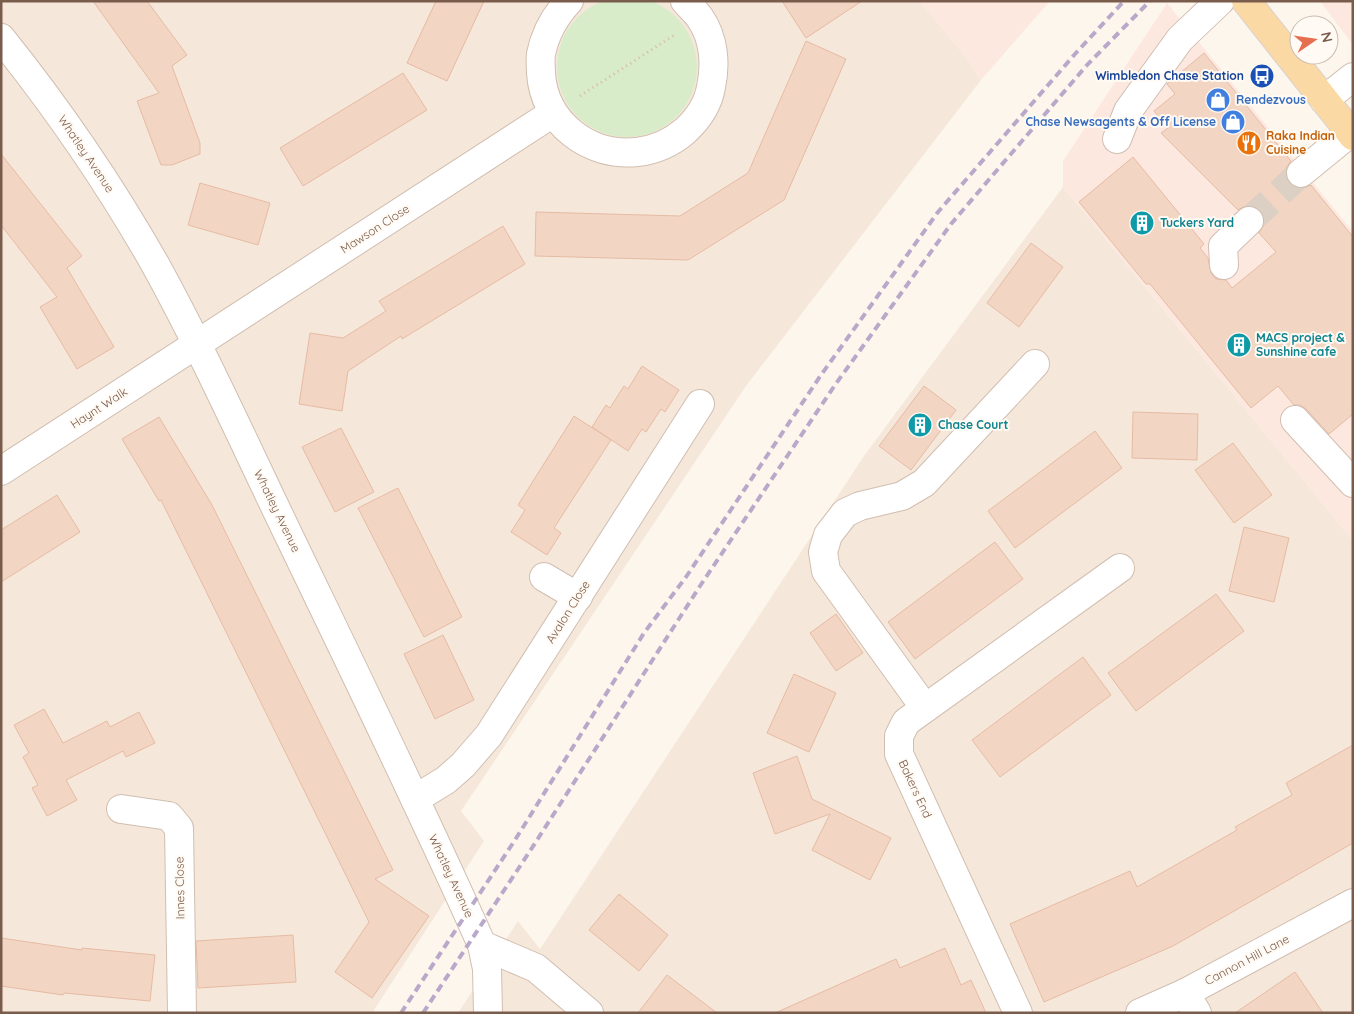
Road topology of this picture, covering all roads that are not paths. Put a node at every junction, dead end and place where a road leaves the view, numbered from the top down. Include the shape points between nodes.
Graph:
1 (569, 1) edge
2 (1220, 1) edge
3 (1246, 1) edge
4 (693, 10) edge
5 (1, 38) edge
6 (1353, 77) edge
7 (1324, 100) junction
8 (553, 113) junction
9 (1351, 135) edge
10 (1117, 139) dead end
11 (1301, 173) tunnel mouth
12 (1249, 221) tunnel mouth
13 (1224, 265) dead end
14 (196, 345) junction
15 (1035, 364) dead end
16 (700, 404) dead end
17 (1294, 420) dead end
18 (1, 471) edge
19 (1353, 483) edge
20 (1120, 568) dead end
21 (544, 576) dead end
22 (578, 597) junction
23 (925, 708) junction
24 (415, 799) junction
25 (121, 809) dead end
26 (1353, 903) edge
27 (482, 945) junction
28 (1191, 1003) edge
29 (182, 1013) edge
30 (488, 1013) edge
31 (589, 1013) edge
32 (1018, 1013) edge
33 (1140, 1013) edge

1 - 8 street via 550,26 540,55 542,85
2 - 10 street via 1180,39 1128,111
3 - 7 main road
4 - 8 street via 712,43 715,71 709,98 695,122 675,140 649,151 622,154 595,148 572,134
5 - 14 street, Whatley Avenue via 84,149 126,216
6 - 7 street
7 - 9 main road
8 - 14 street, Mawson Close
9 - 11 street
12 - 13 street via 1223,246
14 - 18 street, Haynt Walk
14 - 24 street, Whatley Avenue
15 - 23 street via 924,483 902,496 845,513 828,535 823,552 826,571
16 - 22 street, Avalon Close
17 - 19 street
20 - 23 street, Bakers End
21 - 22 street
22 - 24 street, Avalon Close via 489,735 446,780
23 - 32 street, Bakers End via 906,722 899,736 899,754
24 - 27 street, Whatley Avenue
25 - 29 street, Innes Close via 169,816 179,828
26 - 28 street, Cannon Hill Lane
27 - 30 street, Whatley Avenue via 487,968
27 - 31 street via 536,968
28 - 33 street, Cannon Hill Lane

